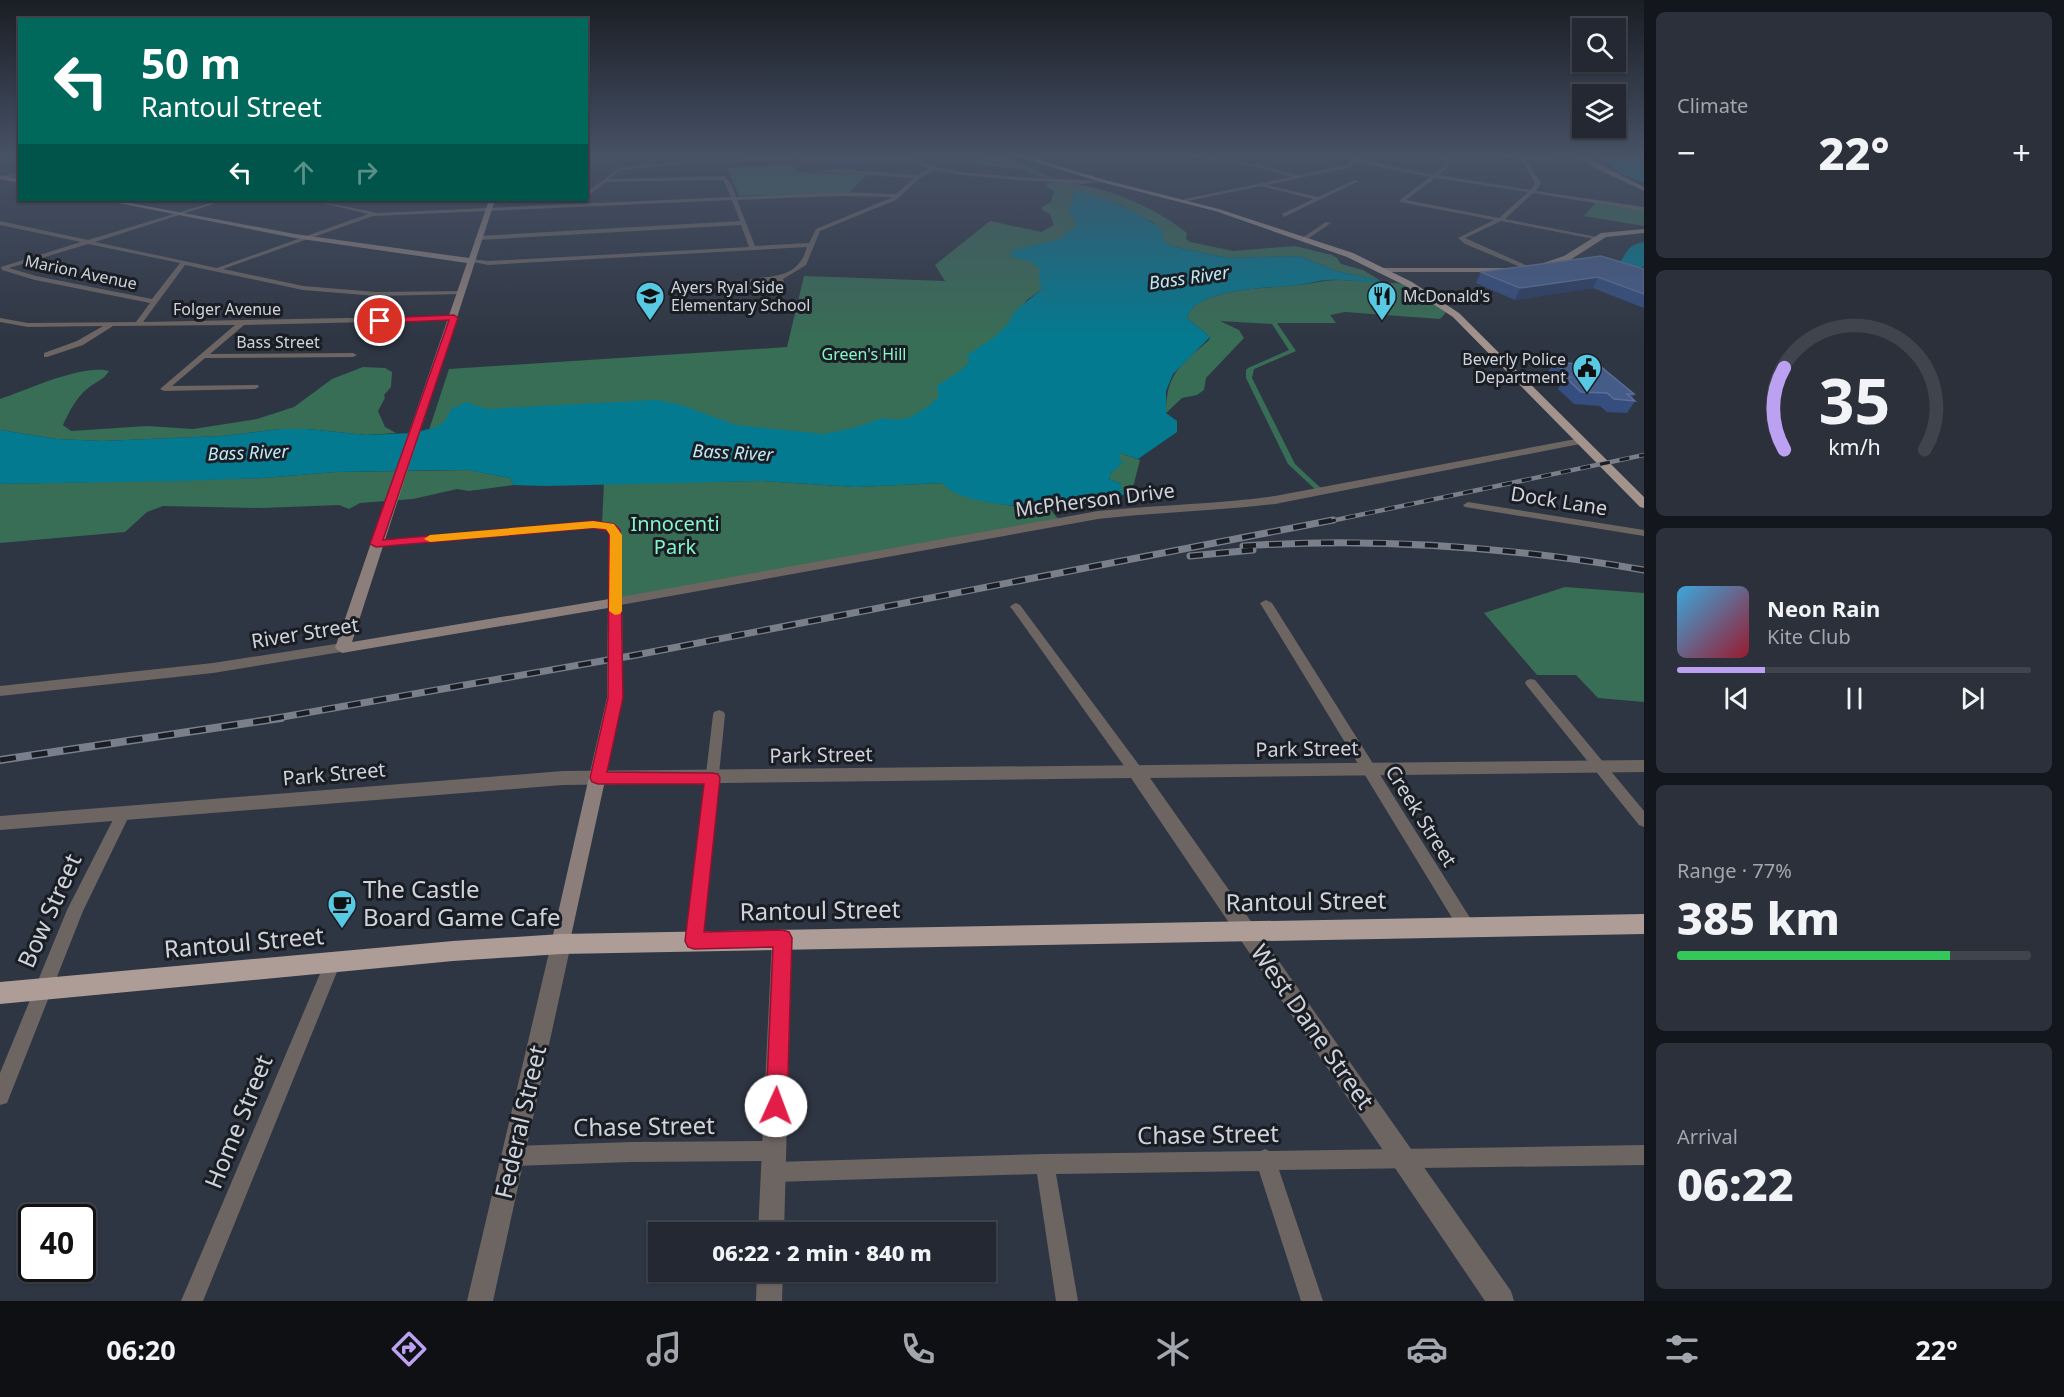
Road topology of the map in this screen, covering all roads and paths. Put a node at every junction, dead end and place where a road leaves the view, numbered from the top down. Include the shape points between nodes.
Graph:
1 (168, 217) edge
2 (192, 217) edge
3 (366, 217) edge
4 (486, 217) edge
5 (741, 217) edge
6 (849, 217) edge
7 (1234, 217) edge
8 (1483, 217) edge
9 (1504, 217) edge
10 (1500, 220) junction
11 (0, 223) edge
12 (743, 223) junction
13 (1328, 223) dead end
14 (1644, 231) edge
15 (307, 238) junction
16 (479, 238) junction
17 (1599, 238) junction
18 (1304, 239) junction
19 (85, 242) junction
20 (812, 245) junction
21 (753, 248) junction
22 (471, 261) junction
23 (184, 262) junction
24 (1528, 268) junction
25 (219, 269) junction
26 (1383, 270) junction
27 (780, 278) junction
28 (462, 292) junction
29 (155, 302) junction
30 (454, 318) junction
31 (0, 320) edge
32 (139, 322) junction
33 (113, 323) junction
34 (242, 323) junction
35 (47, 355) dead end
36 (353, 355) dead end
37 (204, 356) junction
38 (255, 387) dead end
39 (1581, 441) junction
40 (1644, 504) edge
41 (1468, 505) dead end
42 (1644, 533) edge
43 (376, 544) junction
44 (615, 602) junction
45 (1266, 603) dead end
46 (1016, 607) dead end
47 (342, 648) junction
48 (1530, 683) dead end
49 (0, 691) edge
50 (719, 715) dead end
51 (1596, 766) junction
52 (1644, 766) edge
53 (1370, 771) junction
54 (1137, 773) junction
55 (598, 778) junction
56 (712, 778) junction
57 (123, 814) junction
58 (1644, 821) edge
59 (0, 823) edge
60 (1644, 924) edge
61 (1466, 926) junction
62 (1246, 931) junction
63 (782, 938) junction
64 (694, 941) junction
65 (561, 944) junction
66 (333, 962) junction
67 (42, 989) junction
68 (0, 993) edge
69 (0, 1096) edge
70 (1644, 1155) edge
71 (513, 1156) junction
72 (1402, 1158) junction
73 (1265, 1159) junction
74 (774, 1162) junction
75 (1045, 1164) junction
76 (771, 1222) edge
77 (770, 1282) edge
78 (192, 1301) edge
79 (480, 1301) edge
80 (769, 1301) edge
81 (1067, 1301) edge
82 (1312, 1301) edge
83 (1501, 1301) edge

1 - 19 street
2 - 15 main road
3 - 15 street
4 - 16 main road
5 - 12 street
6 - 20 street via 818,230
7 - 18 main road
8 - 10 street
9 - 10 street
10 - 17 street
10 - 24 street via 1462,240
11 - 19 street
12 - 16 street
12 - 21 street
13 - 18 street
14 - 17 main road
15 - 22 main road
15 - 25 street
16 - 22 main road
17 - 24 main road via 1567,258
18 - 26 main road
19 - 23 street
19 - 29 street, Marion Avenue via 3,268
20 - 21 street
20 - 27 street via 802,266
21 - 22 street
22 - 28 main road
23 - 25 street
23 - 29 street
24 - 26 main road
25 - 28 street via 303,288 376,294
26 - 39 main road via 1449,309
27 - 27 street via 783,286 775,290 747,286 749,281
28 - 30 main road
29 - 32 street
30 - 34 street, Folger Avenue
30 - 43 main road
31 - 33 street, Folger Avenue via 28,325
32 - 33 street, Folger Avenue
32 - 34 street, Folger Avenue
33 - 35 street via 80,343
34 - 37 street
36 - 37 street, Bass Street
37 - 38 street via 164,389
39 - 40 main road
39 - 44 street, McPherson Drive via 1296,496 1229,506 1089,517
41 - 42 street, Dock Lane
43 - 44 street via 609,526 616,535
43 - 47 main road
44 - 47 main road, River Street
44 - 55 main road via 615,698
45 - 53 street, Creek Street
46 - 54 street, West Dane Street
47 - 49 street, River Street via 213,668
48 - 51 street
50 - 56 street
51 - 52 street, Park Street
51 - 53 street, Park Street
51 - 58 street
53 - 54 street, Park Street
53 - 61 street, Creek Street
54 - 56 street, Park Street
54 - 62 street, West Dane Street
55 - 56 street, Park Street
55 - 57 street, Park Street
55 - 65 main road
56 - 64 street
57 - 59 street, Park Street
57 - 67 street, Bow Street via 88,881
60 - 61 highway, Rantoul Street
61 - 62 highway, Rantoul Street
62 - 63 highway, Rantoul Street
62 - 72 street, West Dane Street
63 - 64 highway, Rantoul Street
63 - 74 street
64 - 65 highway, Rantoul Street
65 - 66 highway, Rantoul Street
65 - 71 street, Federal Street
66 - 67 highway, Rantoul Street
66 - 78 street, Home Street
67 - 68 highway, Rantoul Street
67 - 69 street, Bow Street
70 - 72 street, Chase Street
71 - 74 street, Chase Street via 631,1152
71 - 79 street, Federal Street
72 - 73 street, Chase Street
72 - 83 street, West Dane Street
73 - 75 street, Chase Street
73 - 82 street
74 - 75 street, Chase Street
74 - 76 street
75 - 81 street
77 - 80 street

